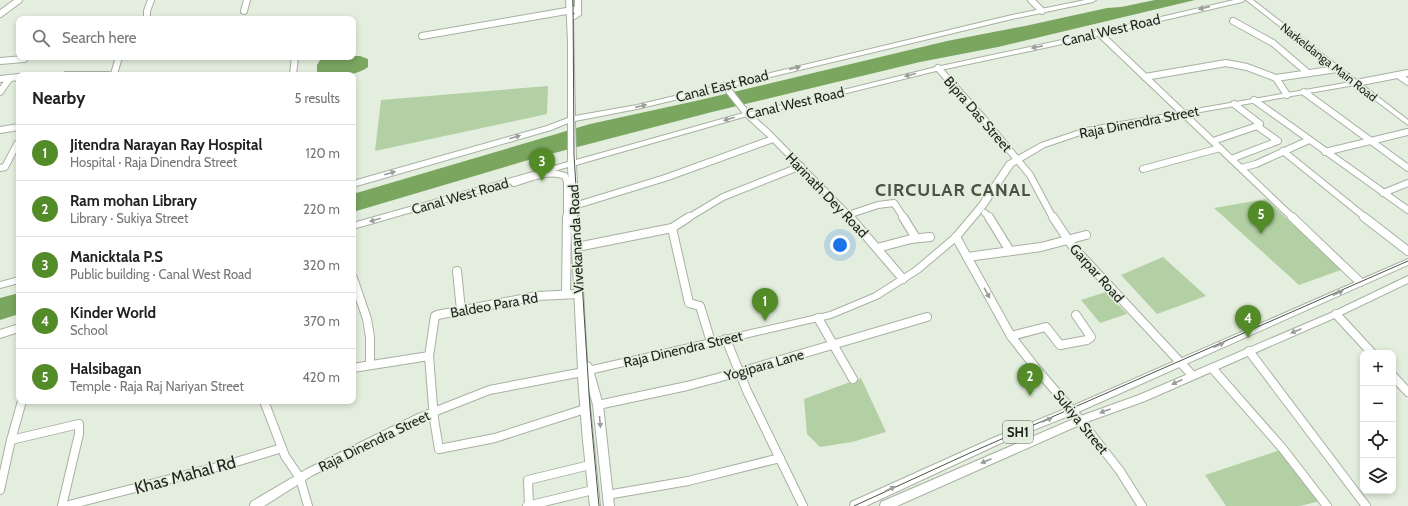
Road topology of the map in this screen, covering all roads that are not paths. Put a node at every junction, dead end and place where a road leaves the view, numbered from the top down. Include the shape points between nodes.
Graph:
1 (19, 0) edge
2 (151, 0) edge
3 (247, 0) edge
4 (569, 0) edge
5 (578, 0) edge
6 (1031, 0) edge
7 (1093, 0) edge
8 (1242, 0) edge
9 (1249, 0) edge
10 (244, 10) dead end
11 (1042, 10) junction
12 (0, 14) edge
13 (570, 15) junction
14 (147, 16) edge
15 (1233, 21) dead end
16 (1098, 32) junction
17 (422, 36) dead end
18 (16, 60) edge
19 (118, 60) edge
20 (295, 60) edge
21 (0, 62) edge
22 (938, 68) junction
23 (1337, 69) junction
24 (112, 72) edge
25 (293, 72) edge
26 (1308, 73) junction
27 (1408, 73) edge
28 (1398, 75) junction
29 (16, 77) edge
30 (1145, 77) junction
31 (10, 78) junction
32 (1276, 78) junction
33 (0, 79) edge
34 (1408, 82) edge
35 (1356, 83) junction
36 (727, 88) junction
37 (0, 92) edge
38 (1304, 92) junction
39 (1287, 94) junction
40 (1254, 100) junction
41 (1234, 104) junction
42 (745, 112) junction
43 (1182, 112) junction
44 (572, 119) junction
45 (1408, 123) edge
46 (1257, 126) junction
47 (16, 127) edge
48 (0, 130) edge
49 (1408, 132) edge
50 (773, 139) junction
51 (1308, 140) junction
52 (1372, 140) junction
53 (1213, 141) junction
54 (16, 146) edge
55 (1220, 148) junction
56 (1283, 151) junction
57 (1325, 152) junction
58 (16, 156) edge
59 (10, 157) junction
60 (1231, 159) junction
61 (1018, 160) junction
62 (572, 164) junction
63 (801, 166) junction
64 (0, 168) edge
65 (1241, 168) junction
66 (1408, 168) edge
67 (1143, 169) dead end
68 (356, 183) edge
69 (514, 183) dead end
70 (1408, 183) edge
71 (1382, 192) junction
72 (574, 206) junction
73 (1408, 210) edge
74 (985, 213) dead end
75 (848, 215) junction
76 (356, 225) edge
77 (672, 228) junction
78 (1086, 235) dead end
79 (930, 237) dead end
80 (956, 237) junction
81 (916, 238) junction
82 (1068, 240) junction
83 (577, 247) junction
84 (877, 248) junction
85 (1010, 251) junction
86 (1408, 251) edge
87 (968, 257) junction
88 (1408, 262) edge
89 (457, 271) dead end
90 (903, 279) junction
91 (1408, 279) edge
92 (16, 281) edge
93 (1360, 282) junction
94 (0, 285) edge
95 (356, 287) edge
96 (566, 294) junction
97 (578, 294) junction
98 (461, 310) junction
99 (1336, 314) junction
100 (1076, 316) dead end
101 (927, 317) dead end
102 (818, 318) junction
103 (16, 329) edge
104 (0, 334) edge
105 (1011, 336) junction
106 (726, 338) junction
107 (711, 342) junction
108 (834, 344) junction
109 (1369, 350) edge
110 (1249, 351) junction
111 (429, 356) junction
112 (1182, 362) junction
113 (370, 365) junction
114 (356, 367) edge
115 (1212, 368) junction
116 (586, 372) junction
117 (740, 372) junction
118 (1192, 375) junction
119 (853, 379) dead end
120 (1396, 379) edge
121 (1408, 392) edge
122 (21, 404) edge
123 (265, 404) edge
124 (598, 405) junction
125 (585, 409) junction
126 (1073, 410) junction
127 (434, 412) junction
128 (1081, 420) junction
129 (11, 440) junction
130 (282, 448) junction
131 (780, 458) junction
132 (590, 466) junction
133 (300, 478) junction
134 (0, 490) edge
135 (593, 490) junction
136 (608, 495) junction
137 (891, 505) edge
138 (62, 506) edge
139 (65, 506) edge
140 (254, 506) edge
141 (308, 506) edge
142 (528, 506) edge
143 (595, 506) edge
144 (609, 506) edge
145 (803, 506) edge
146 (855, 506) edge
147 (1142, 506) edge
148 (1328, 506) edge
149 (1366, 506) edge

1 - 12 street
2 - 14 street
3 - 10 street
4 - 13 main road, Vivekananda Road
5 - 13 main road via 578,15
6 - 11 street
7 - 11 main road, Canal East Road
8 -> 16 main road, Canal West Road
9 - 23 main road, Narkeldanga Main Road
36 -> 11 main road, Canal East Road via 750,78
13 - 17 street
13 - 44 main road, Vivekananda Road
15 - 26 street via 1273,43
16 -> 22 main road, Canal West Road
16 - 30 street
18 - 21 street
19 - 24 street
20 - 25 street
22 -> 42 main road, Canal West Road via 758,113
22 - 61 street, Bipra Das Street
23 - 26 street
23 - 35 main road, Narkeldanga Main Road
26 - 32 street
27 - 28 street
28 - 34 street
28 - 35 street
29 - 31 street
30 - 32 street via 1226,63 1247,67
30 - 43 street
31 - 33 street
31 - 37 street
32 - 39 street
35 - 38 main road, Raja Dinendra Street
35 - 45 main road, Narkeldanga Main Road
36 - 42 street, Harinath Dey Road
44 -> 36 main road, Canal East Road
38 - 39 main road, Raja Dinendra Street
38 - 52 street
39 - 40 main road, Raja Dinendra Street
40 - 41 main road, Raja Dinendra Street
40 - 51 street
41 - 43 main road, Raja Dinendra Street
41 - 46 street via 1260,124
42 - 50 street, Harinath Dey Road
42 -> 62 main road, Canal West Road
43 - 53 street
43 - 61 main road, Raja Dinendra Street via 1088,130 1043,145
44 - 62 main road, Vivekananda Road
68 -> 44 main road, Canal East Road via 550,128
46 - 53 street
46 - 60 street via 1278,141
47 - 48 street
49 - 52 street
50 - 63 street, Harinath Dey Road
50 - 72 street via 665,178
51 - 56 street
51 - 57 street
52 - 57 street
52 - 66 street
53 - 55 street
54 - 59 street
55 - 60 street
55 - 67 street
56 - 65 street
56 - 86 street
57 - 71 street
58 - 59 street
59 - 64 street via 5,167
60 - 65 street
61 - 80 main road, Raja Dinendra Street via 1010,164 981,207
61 - 82 street, Garpar Road via 1030,175
62 - 72 main road, Vivekananda Road
62 -> 76 main road, Canal West Road
63 - 75 street, Harinath Dey Road
63 - 77 street via 723,197
65 - 93 street
69 - 96 street via 547,174 557,173 565,176
70 - 71 street
71 - 73 street
72 - 83 main road, Vivekananda Road
74 - 85 street via 992,220
75 - 81 street via 878,205 894,203
75 - 84 street, Harinath Dey Road
77 - 83 street
77 - 107 street via 688,303 700,306
78 - 82 street
79 - 81 street
80 - 87 street, Sukiya Street
80 - 90 main road, Raja Dinendra Street
81 - 84 street
82 - 85 street
82 - 112 street, Garpar Road via 1118,297
83 - 97 main road, Vivekananda Road
84 - 90 street, Harinath Dey Road
85 - 87 street
87 -> 105 street, Sukiya Street
88 - 93 main road, SH1
89 - 98 street
90 - 102 main road, Raja Dinendra Street via 876,296
91 - 99 main road
92 - 94 main road
112 -> 93 main road, SH1
95 - 113 street via 367,319
96 - 97 street, Baldeo Para Rd
96 - 98 street, Baldeo Para Rd via 537,296
97 - 116 main road, Vivekananda Road
98 - 111 street, Baldeo Para Rd via 435,316
99 - 109 street
99 -> 110 main road
100 - 105 street via 1091,337 1087,340 1060,345 1046,327
101 - 108 street, Yogipara Lane
102 - 106 main road, Raja Dinendra Street
102 - 108 street
103 - 104 main road
105 - 126 street, Sukiya Street
106 - 107 main road, Raja Dinendra Street
106 - 117 street
107 - 116 main road, Raja Dinendra Street
108 - 117 street, Yogipara Lane
108 - 119 street
110 - 115 main road
110 - 149 street
111 - 113 street
111 - 127 street, Baldeo Para Rd
112 - 118 street, Garpar Road
112 - 126 main road, SH1
113 - 114 street
115 - 118 main road
115 - 148 street via 1283,449
116 - 124 main road, Vivekananda Road
116 - 125 main road, Vivekananda Road
116 - 127 main road, Raja Dinendra Street via 489,390
117 - 124 street, Yogipara Lane
117 - 131 street
118 -> 128 main road, SH1 via 1142,398
120 - 121 street
122 - 129 street
123 - 130 street
124 -> 136 main road, Vivekananda Road
125 - 127 street, Baldeo Para Rd via 508,435 439,449
125 - 132 main road, Vivekananda Road
126 - 128 street, Sukiya Street
146 -> 126 main road, SH1 via 996,441
127 - 133 main road, Raja Dinendra Street
128 -> 137 main road, SH1
128 - 147 street, Sukiya Street via 1120,471
129 - 134 street
129 - 138 street via 79,424 79,434
130 - 133 street
130 - 139 street, Khas Mahal Rd
131 - 136 street via 688,481
131 - 145 street
132 - 135 main road, Vivekananda Road
132 - 142 street via 528,480
133 - 140 main road, Raja Dinendra Street
133 - 141 street
135 - 142 street
135 - 143 main road, Vivekananda Road
136 - 144 main road, Vivekananda Road

